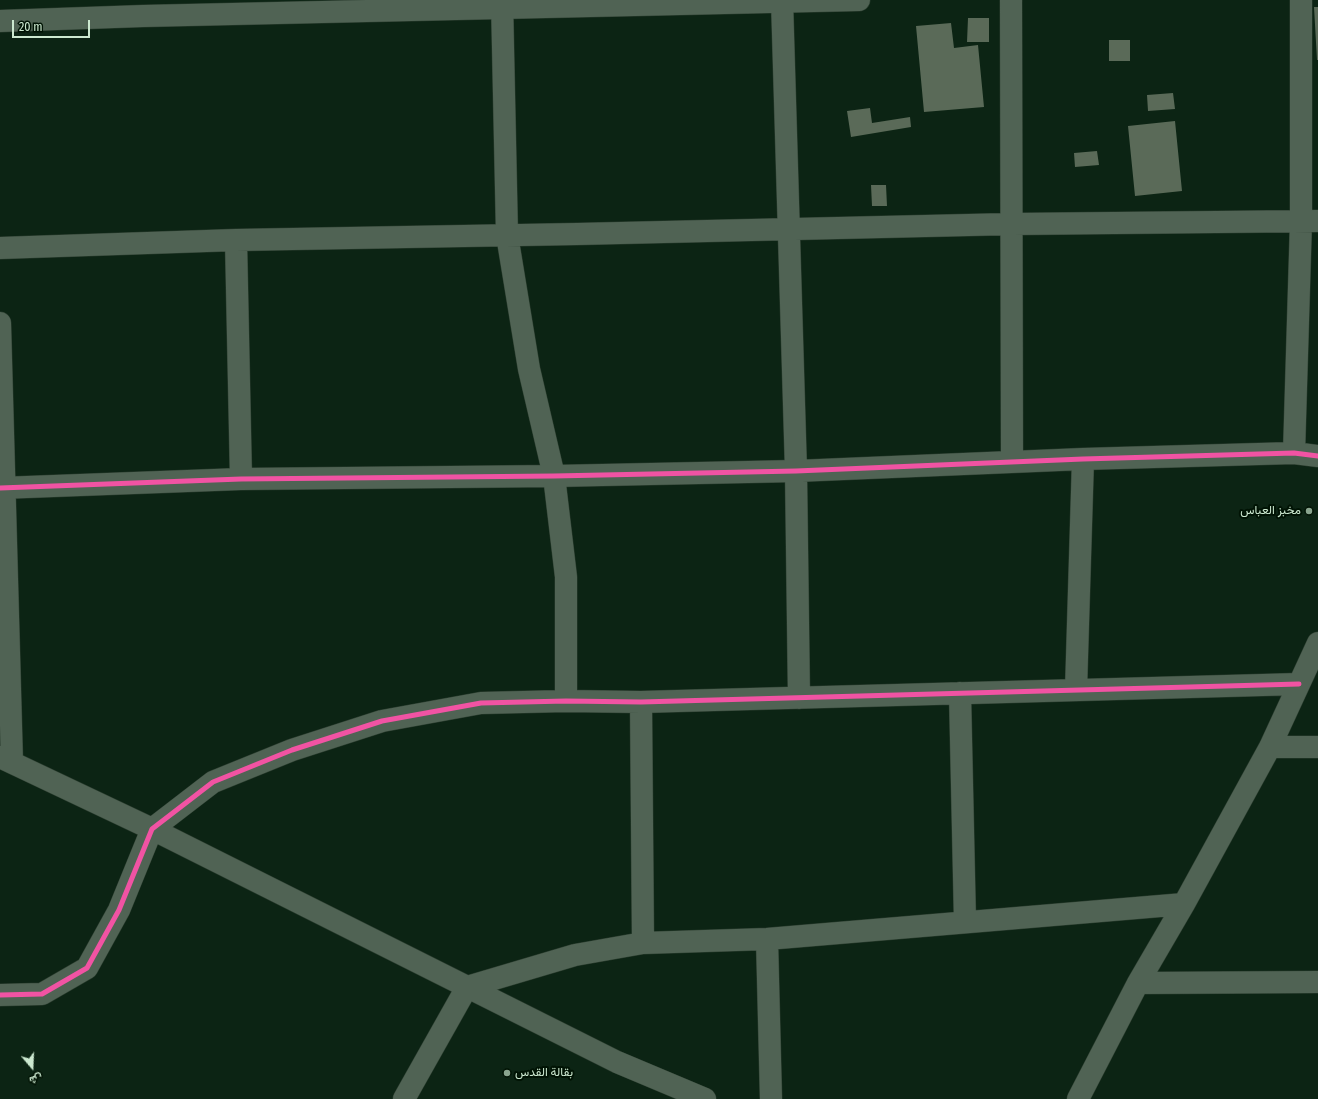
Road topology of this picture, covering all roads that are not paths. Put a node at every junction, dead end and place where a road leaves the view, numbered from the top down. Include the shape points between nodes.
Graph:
1 (858, 0) edge
2 (1011, 0) edge
3 (1301, 0) edge
4 (782, 1) edge
5 (502, 4) edge
6 (0, 21) edge
7 (1309, 221) edge
8 (1012, 224) junction
9 (790, 229) junction
10 (507, 235) junction
11 (236, 240) junction
12 (0, 248) edge
13 (0, 323) edge
14 (1294, 453) junction
15 (1318, 456) edge
16 (1083, 459) junction
17 (1012, 462) junction
18 (796, 471) junction
19 (554, 476) junction
20 (241, 479) junction
21 (2, 488) edge
22 (1318, 643) edge
23 (1299, 684) junction
24 (1076, 690) junction
25 (960, 693) junction
26 (799, 698) junction
27 (566, 701) junction
28 (641, 702) junction
29 (1318, 746) edge
30 (1270, 747) junction
31 (6, 760) edge
32 (152, 830) junction
33 (1184, 904) junction
34 (965, 922) junction
35 (767, 939) junction
36 (643, 944) junction
37 (1318, 982) edge
38 (1138, 983) junction
39 (467, 987) junction
40 (0, 996) edge
41 (404, 1099) edge
42 (705, 1099) edge
43 (771, 1099) edge
44 (1078, 1099) edge

1 - 4 street
2 - 8 street
3 - 7 street
4 - 5 street
4 - 9 street
5 - 6 street
5 - 10 street
7 - 8 street
7 - 14 street
8 - 9 street
8 - 17 street
9 - 10 street
9 - 18 street
10 - 11 street
10 - 19 street via 529,369
11 - 12 street
11 - 20 street
13 - 21 street
14 - 15 street
14 - 16 street
16 - 17 street
16 - 24 street
17 - 18 street
18 - 19 street
18 - 26 street
19 - 20 street
19 - 27 street via 566,577
20 - 21 street
21 - 31 street
22 - 23 street
23 - 24 street
23 - 30 street
24 - 25 street
25 - 26 street
25 - 34 street
26 - 28 street
27 - 28 street
27 - 32 street via 481,703 382,721 292,750 213,782
28 - 36 street
29 - 30 street
30 - 33 street
31 - 32 street
32 - 39 street
32 - 40 street via 119,910 87,968 42,994
33 - 34 street
33 - 38 street
34 - 35 street
35 - 36 street
35 - 43 street
36 - 39 street via 575,955
37 - 38 street
38 - 44 street
39 - 41 street
39 - 42 street via 617,1062

